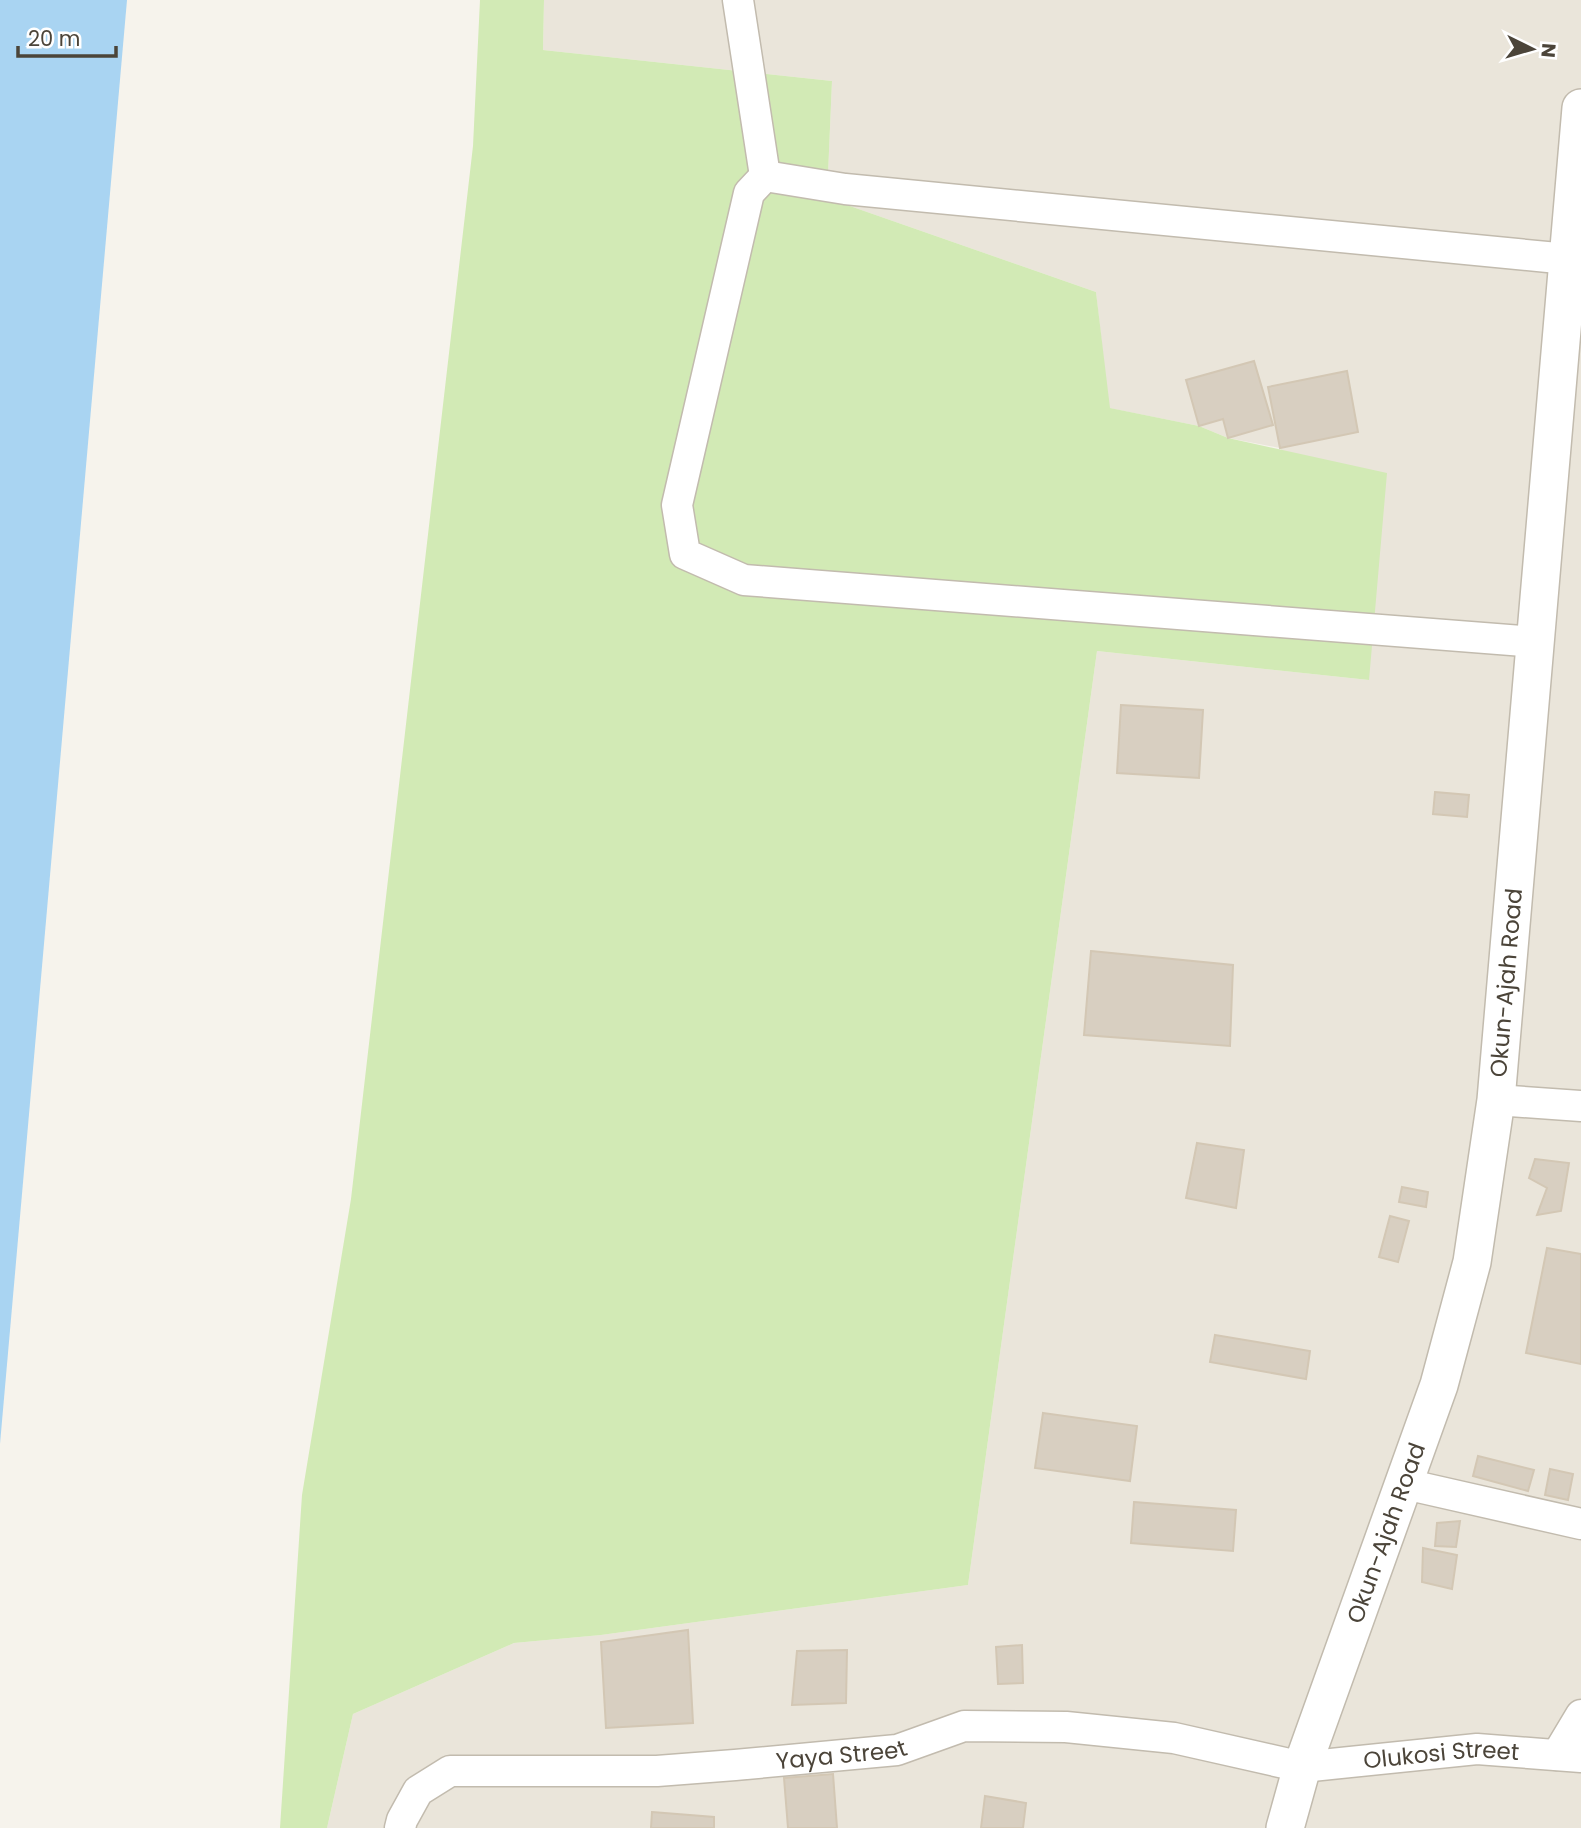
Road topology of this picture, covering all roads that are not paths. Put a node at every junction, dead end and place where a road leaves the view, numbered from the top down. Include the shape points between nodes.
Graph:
1 (738, 0) edge
2 (1581, 108) edge
3 (765, 176) junction
4 (1568, 258) junction
5 (1569, 390) edge
6 (1536, 642) junction
7 (1496, 1100) junction
8 (1581, 1106) edge
9 (1405, 1484) junction
10 (1581, 1524) edge
11 (1581, 1715) edge
12 (1569, 1756) edge
13 (1303, 1767) junction
14 (401, 1828) edge
15 (1285, 1828) edge

1 - 3 street
2 - 4 street, Okun-Ajah Road
3 - 4 street via 845,189
3 - 6 street via 749,193 677,505 685,554 744,580
4 - 5 street, Okun-Ajah Road
5 - 6 street, Okun-Ajah Road
6 - 7 street, Okun-Ajah Road
7 - 8 street
7 - 9 street, Okun-Ajah Road via 1472,1262 1439,1385
9 - 10 street
9 - 13 street, Okun-Ajah Road
11 - 12 street
12 - 13 street, Olukosi Street via 1476,1749
13 - 14 street, Yaya Street via 1174,1738 1066,1727 964,1726 897,1750 735,1765 657,1771 450,1771 418,1791
13 - 15 street, Okun-Ajah Road

